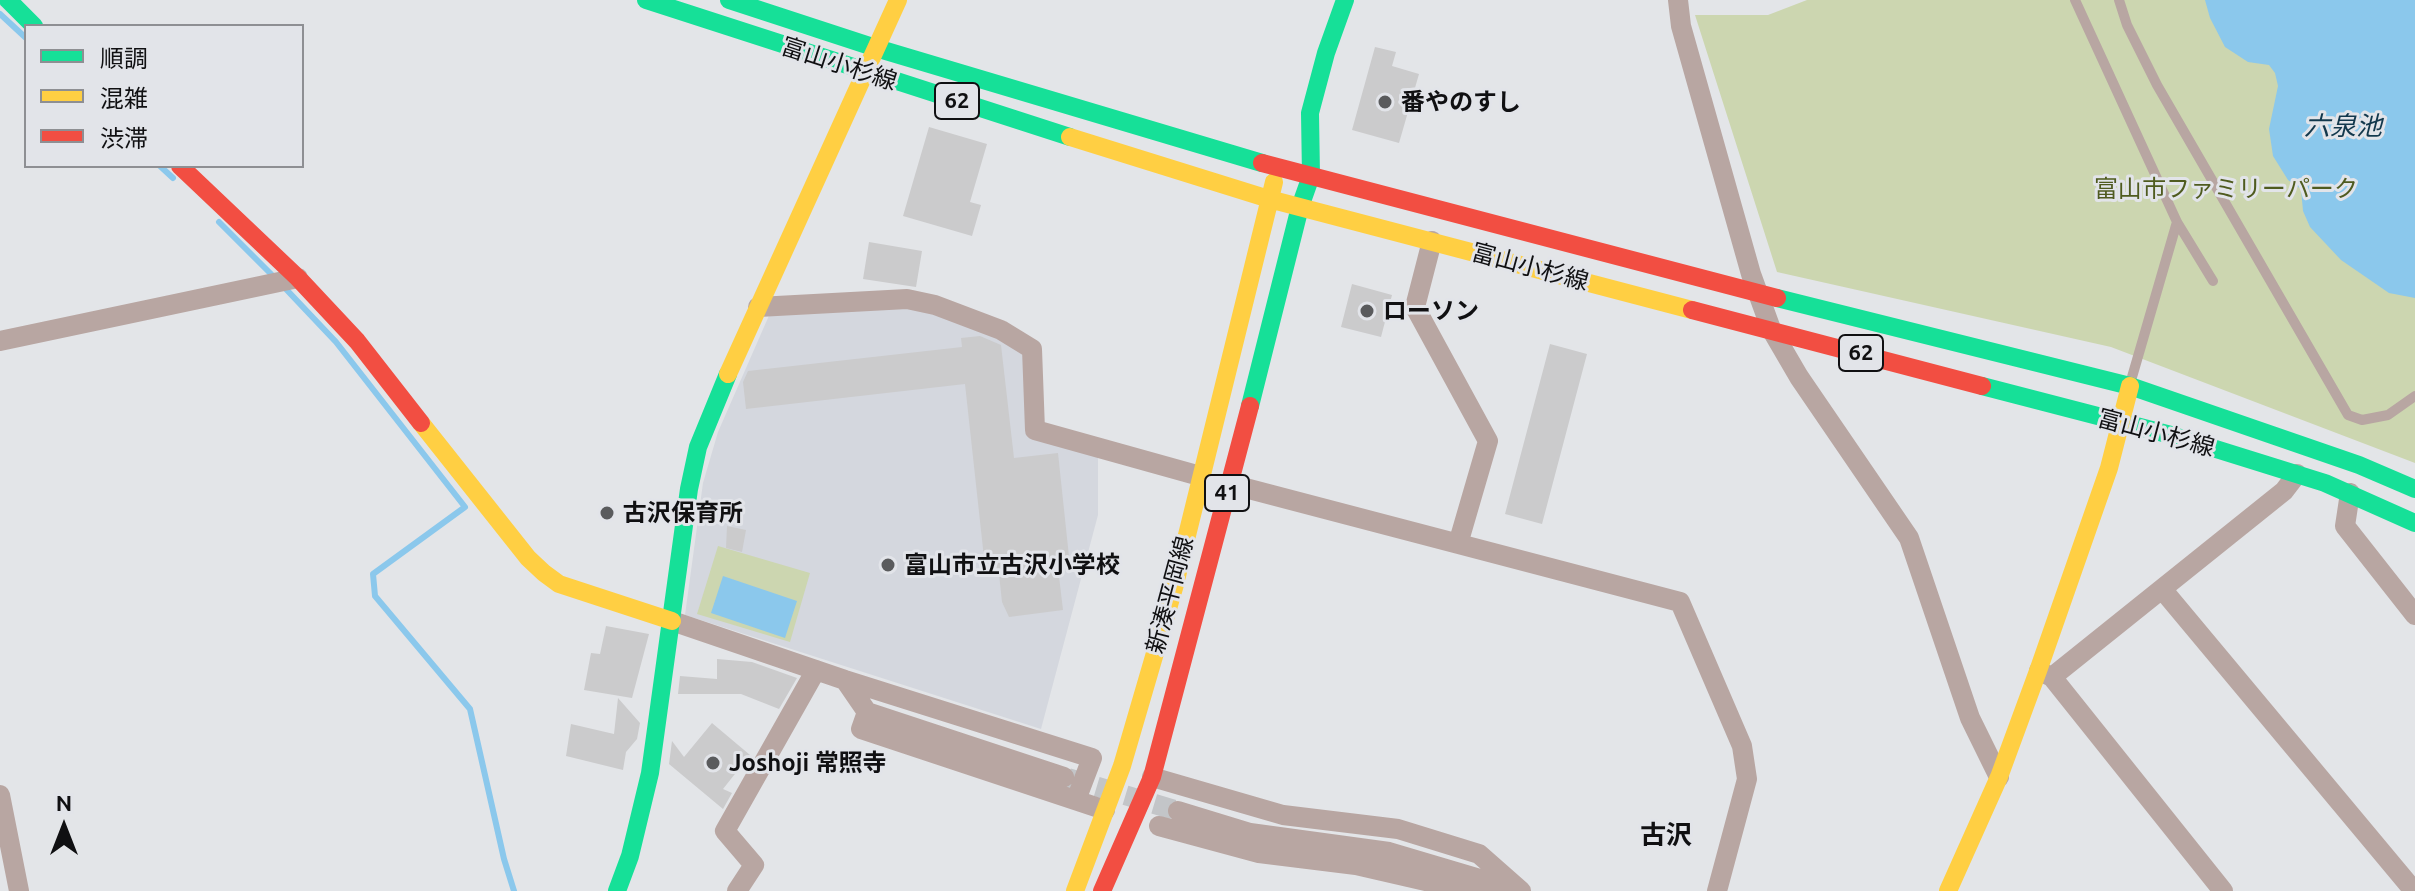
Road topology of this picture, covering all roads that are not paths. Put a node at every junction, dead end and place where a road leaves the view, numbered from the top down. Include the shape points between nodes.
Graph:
1 (8, 0) edge
2 (646, 0) edge
3 (729, 0) edge
4 (898, 0) edge
5 (1345, 0) edge
6 (1678, 0) edge
7 (2075, 0) edge
8 (2119, 0) edge
9 (32, 24) edge
10 (876, 48) junction
11 (866, 72) junction
12 (1310, 113) junction
13 (1285, 155) junction
14 (182, 168) edge
15 (1311, 176) junction
16 (1269, 199) junction
17 (1300, 207) junction
18 (2177, 222) junction
19 (1432, 241) junction
20 (298, 278) junction
21 (2213, 281) dead end
22 (1757, 293) junction
23 (758, 307) junction
24 (1771, 329) junction
25 (0, 341) edge
26 (2130, 386) junction
27 (2415, 396) edge
28 (2120, 423) junction
29 (2297, 474) junction
30 (1200, 476) junction
31 (1230, 484) junction
32 (2415, 489) edge
33 (2350, 493) junction
34 (2415, 523) edge
35 (1458, 544) junction
36 (2162, 589) junction
37 (2415, 615) edge
38 (672, 621) junction
39 (816, 670) junction
40 (2045, 674) junction
41 (845, 680) junction
42 (867, 712) junction
43 (1064, 777) tunnel mouth
44 (1152, 777) junction
45 (1999, 777) junction
46 (0, 795) edge
47 (1076, 800) junction
48 (1105, 810) junction
49 (1178, 811) tunnel mouth
50 (1159, 826) tunnel mouth
51 (19, 891) edge
52 (617, 891) edge
53 (737, 891) edge
54 (1075, 891) edge
55 (1102, 891) edge
56 (1506, 891) edge
57 (1521, 891) edge
58 (1717, 891) edge
59 (1948, 891) edge
60 (2223, 891) edge
61 (2414, 891) edge

1 - 9 main road
2 - 11 main road, 富山小杉線 / 62
3 - 10 main road, 富山小杉線 / 62
4 - 10 main road
5 - 12 main road, 新湊平岡線 / 41
6 - 22 street
7 - 18 lane
8 - 27 lane via 2157,85 2348,415 2362,420 2388,415
10 - 11 main road
10 - 13 main road, 富山小杉線 / 62
11 - 16 main road, 富山小杉線 / 62
11 - 23 main road
12 - 13 main road, 新湊平岡線 / 41
12 - 15 main road, 新湊平岡線 / 41
13 - 15 main road, 富山小杉線 / 62
13 - 16 main road, 新湊平岡線 / 41
14 - 20 main road
15 - 17 main road, 新湊平岡線 / 41
15 - 22 main road, 富山小杉線 / 62
16 - 17 main road, 富山小杉線 / 62
16 - 30 main road, 新湊平岡線 / 41
17 - 19 main road, 富山小杉線 / 62
17 - 31 main road, 新湊平岡線 / 41
18 - 21 lane
18 - 26 lane
19 - 24 main road, 富山小杉線 / 62
19 - 35 street via 1415,307 1488,441
20 - 25 street
20 - 38 main road via 357,341 544,573 559,584
22 - 24 street
22 - 26 main road, 富山小杉線 / 62
23 - 30 street via 907,299 1001,330 1032,349 1035,430
23 - 38 main road via 698,447
24 - 28 main road, 富山小杉線 / 62
24 - 45 street via 1909,538 1970,718
26 - 28 main road
26 - 32 main road, 富山小杉線 / 62
28 - 29 main road, 富山小杉線 / 62
28 - 40 main road
29 - 33 main road, 富山小杉線 / 62
29 - 36 street via 2284,491
30 - 48 main road, 新湊平岡線 / 41 via 1174,588
31 - 35 street
31 - 44 main road, 新湊平岡線 / 41
33 - 34 main road, 富山小杉線 / 62
33 - 37 street via 2345,526
35 - 58 street via 1680,602 1742,746 1747,779
36 - 40 street
36 - 61 street
38 - 39 street
38 - 52 main road via 650,773
39 - 41 street
39 - 53 street via 725,831 754,865
40 - 45 main road
40 - 60 street
41 - 42 street
41 - 47 street via 1092,758
42 - 43 street
42 - 47 street via 861,729
44 - 55 main road, 新湊平岡線 / 41
44 - 57 street via 1283,815 1398,829 1479,854
45 - 59 main road
46 - 51 street
47 - 48 street
48 - 54 main road, 新湊平岡線 / 41
49 - 57 street via 1250,833 1389,852
50 - 56 street via 1259,853 1356,865 1469,891

